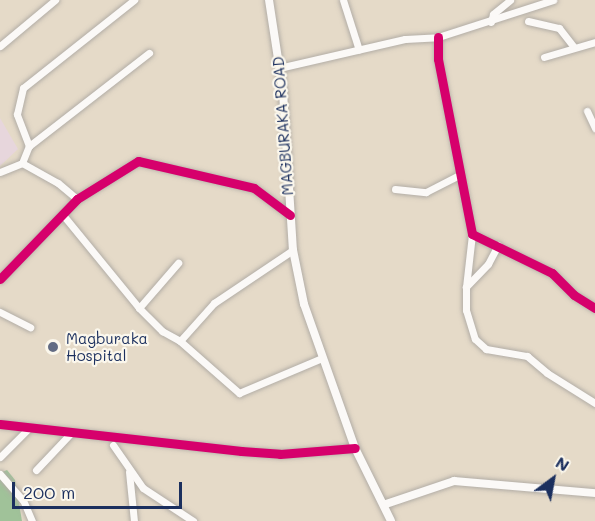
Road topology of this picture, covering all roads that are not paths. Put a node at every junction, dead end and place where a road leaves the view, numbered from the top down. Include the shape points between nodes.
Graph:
1 (54, 0) edge
2 (134, 0) edge
3 (269, 0) edge
4 (344, 0) edge
5 (511, 0) edge
6 (554, 0) edge
7 (512, 16) junction
8 (528, 21) dead end
9 (491, 22) junction
10 (438, 37) junction
11 (595, 42) edge
12 (0, 46) edge
13 (574, 47) junction
14 (359, 50) junction
15 (149, 53) dead end
16 (544, 57) dead end
17 (279, 68) junction
18 (587, 111) dead end
19 (595, 128) edge
20 (29, 146) junction
21 (22, 163) junction
22 (0, 172) edge
23 (459, 175) junction
24 (395, 189) dead end
25 (77, 199) junction
26 (63, 215) junction
27 (290, 215) junction
28 (472, 234) junction
29 (498, 245) junction
30 (293, 250) junction
31 (178, 263) dead end
32 (0, 279) edge
33 (466, 287) junction
34 (139, 308) junction
35 (595, 308) edge
36 (0, 312) edge
37 (30, 327) dead end
38 (180, 341) junction
39 (322, 358) junction
40 (595, 404) edge
41 (0, 424) edge
42 (27, 429) junction
43 (70, 434) junction
44 (113, 446) dead end
45 (355, 448) junction
46 (0, 457) edge
47 (36, 470) dead end
48 (129, 472) junction
49 (0, 474) edge
50 (143, 488) junction
51 (131, 492) junction
52 (595, 492) edge
53 (386, 504) junction
54 (390, 520) edge
55 (32, 521) edge
56 (134, 521) edge
57 (193, 521) edge

1 - 12 street
2 - 20 street via 23,87 17,114
3 - 17 main road, MAGBURAKA ROAD
4 - 14 street
5 - 7 street
5 - 9 street via 494,14
6 - 7 street
7 - 9 street
8 - 13 street via 559,28
9 - 10 street
10 - 14 street via 405,39
10 - 23 street via 438,59 460,158
11 - 13 street
13 - 16 street
14 - 17 street
15 - 20 street
17 - 27 main road, MAGBURAKA ROAD
18 - 19 street
20 - 21 street
21 - 22 street
21 - 25 street
23 - 24 street via 426,192
23 - 28 street via 466,191
25 - 26 street
25 - 27 street via 138,161 156,162 254,188
26 - 32 street
26 - 34 street
27 - 30 main road, MAGBURAKA ROAD
28 - 29 street
28 - 33 street
29 - 33 street via 488,264
29 - 35 street via 552,273 574,295
30 - 38 street via 214,303
30 - 39 main road, MAGBURAKA ROAD via 304,304
31 - 34 street
33 - 40 street via 466,310 475,339 486,349 527,356 547,374
34 - 38 street via 162,331
36 - 37 street
38 - 39 street via 226,384 244,393
39 - 45 main road, MAGBURAKA ROAD
41 - 42 street
42 - 43 street
42 - 46 street
43 - 45 street via 280,454
43 - 47 street
44 - 48 street
45 - 53 main road, MAGBURAKA ROAD
48 - 50 street
48 - 51 street
49 - 55 street via 23,500
50 - 51 street
50 - 57 street
51 - 56 street
52 - 53 main road via 454,481
53 - 54 main road, MAGBURAKA ROAD

